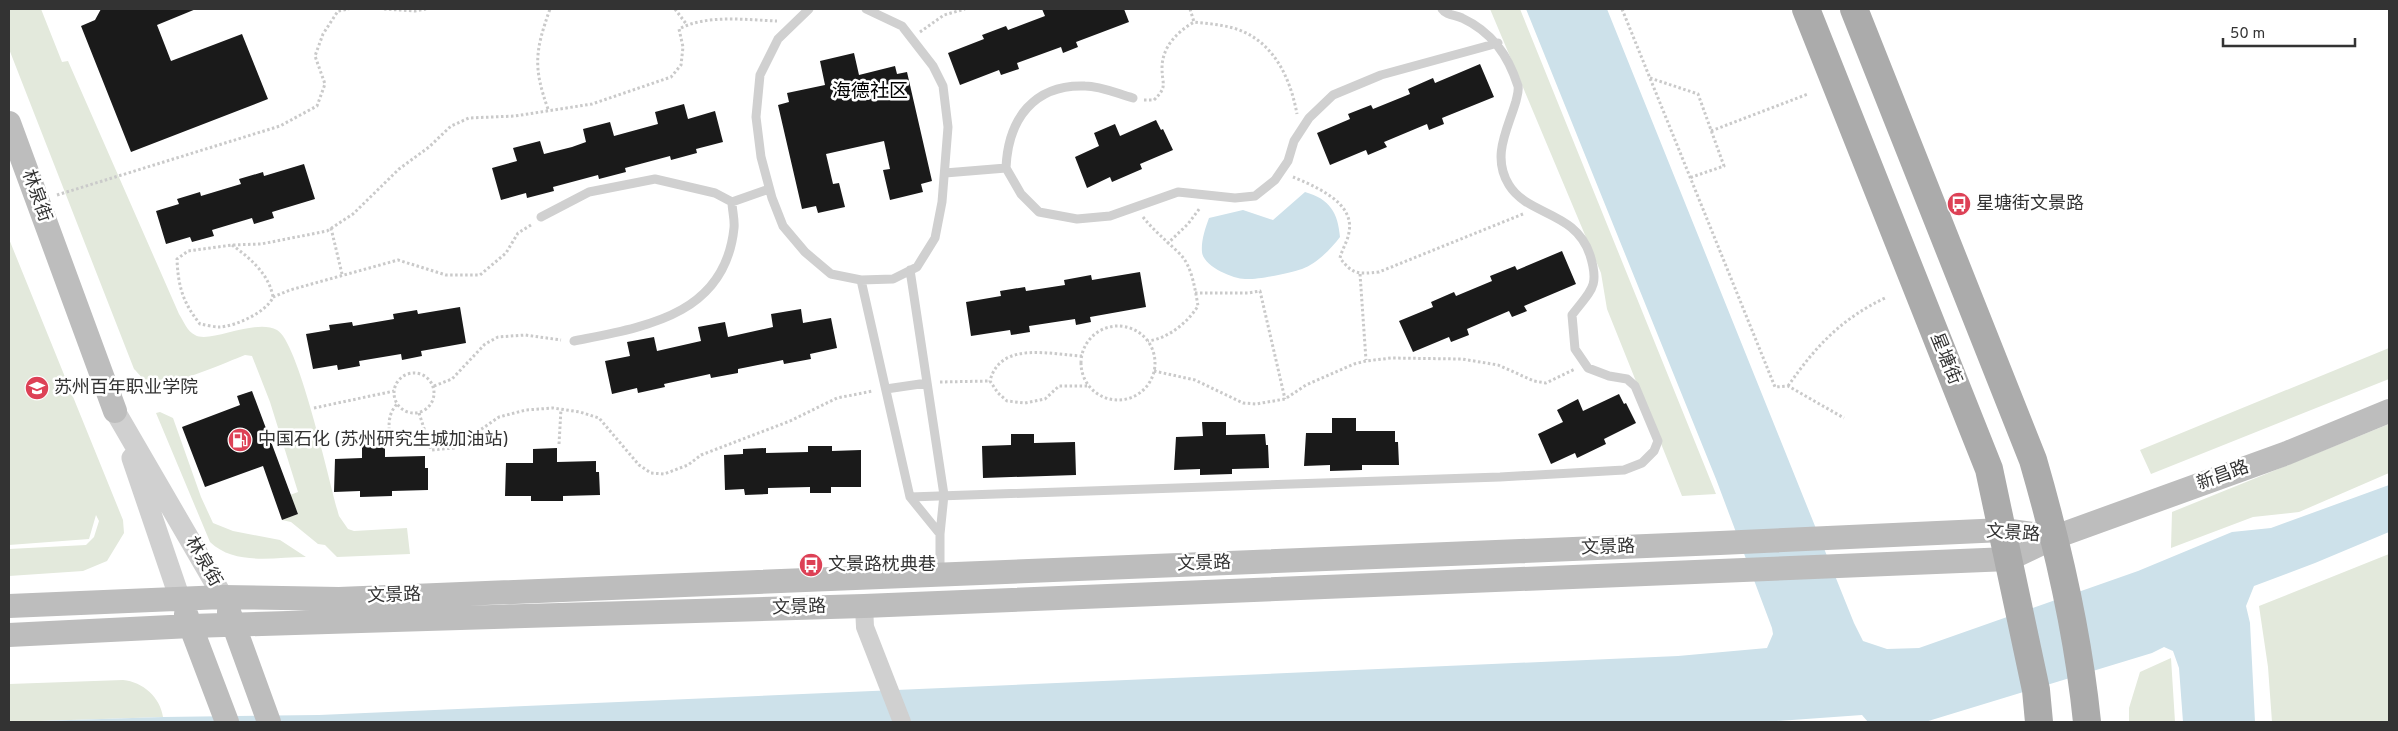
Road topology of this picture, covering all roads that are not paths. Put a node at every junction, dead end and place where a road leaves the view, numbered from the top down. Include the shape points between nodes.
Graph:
1 (808, 9) edge
2 (866, 9) edge
3 (1442, 9) edge
4 (1806, 9) edge
5 (1854, 9) edge
6 (1498, 43) junction
7 (1133, 98) road end
8 (9, 123) edge
9 (1006, 168) junction
10 (945, 173) junction
11 (769, 189) junction
12 (732, 202) junction
13 (541, 217) road end
14 (910, 270) junction
15 (861, 280) junction
16 (574, 341) road end
17 (927, 383) junction
18 (886, 389) junction
19 (116, 410) junction
20 (2389, 411) edge
21 (944, 495) junction
22 (910, 498) junction
23 (2003, 530) junction
24 (940, 534) junction
25 (2055, 537) junction
26 (2009, 558) junction
27 (940, 574) junction
28 (223, 597) junction
29 (180, 598) junction
30 (9, 606) edge
31 (864, 606) junction
32 (234, 625) junction
33 (191, 626) junction
34 (9, 635) edge
35 (223, 712) edge
36 (266, 713) edge
37 (902, 722) edge
38 (2039, 722) edge
39 (2087, 722) edge

1 - 11 lane via 778,39 760,75 756,116
2 - 10 lane via 902,26 933,66 943,86 948,126
3 - 6 lane via 1482,29
4 - 23 main road, 星塘街 via 1989,469
5 - 25 main road via 2033,460
6 - 9 lane via 1381,75 1333,94 1298,134 1288,161 1275,180 1255,196 1235,198 1178,192 1110,216 1077,219 1039,212 1021,194
6 - 21 lane via 1518,89 1501,144 1502,167 1516,195 1575,229 1587,246 1596,272 1594,285 1572,315 1574,349 1588,368 1627,379 1635,386 1658,441 1654,451 1642,463 1624,470 1500,477
7 - 9 lane via 1086,85 1060,88 1037,97 1019,117 1007,146
8 - 19 main road, 林泉街
9 - 10 lane
10 - 14 lane via 935,238 917,267
11 - 12 lane
11 - 15 lane via 783,226 805,252 831,274
12 - 13 lane via 715,194 655,179 589,192
12 - 16 lane via 734,228 727,257 715,283 696,301 660,322
14 - 15 lane via 894,279
14 - 17 lane
15 - 18 lane
17 - 18 lane
17 - 21 lane
18 - 22 lane
19 - 28 street, 林泉街
19 - 29 street, 林泉街
20 - 25 main road, 新昌路 via 2287,453
21 - 22 lane
21 - 24 lane
22 - 24 lane
23 - 25 main road, 文景路
23 - 26 main road, 星塘街
23 - 27 main road, 文景路
24 - 27 lane
25 - 26 main road, 文景路
25 - 39 main road via 2083,680
26 - 31 main road, 文景路
26 - 38 main road, 星塘街 via 2036,690
27 - 28 main road, 文景路 via 339,598
28 - 29 main road, 文景路
28 - 32 main road, 林泉街
29 - 30 main road, 文景路
29 - 33 main road, 林泉街
31 - 32 main road, 文景路
31 - 37 street via 865,627
32 - 33 main road, 文景路
32 - 36 main road, 林泉街
33 - 34 main road, 文景路
33 - 35 main road, 林泉街

